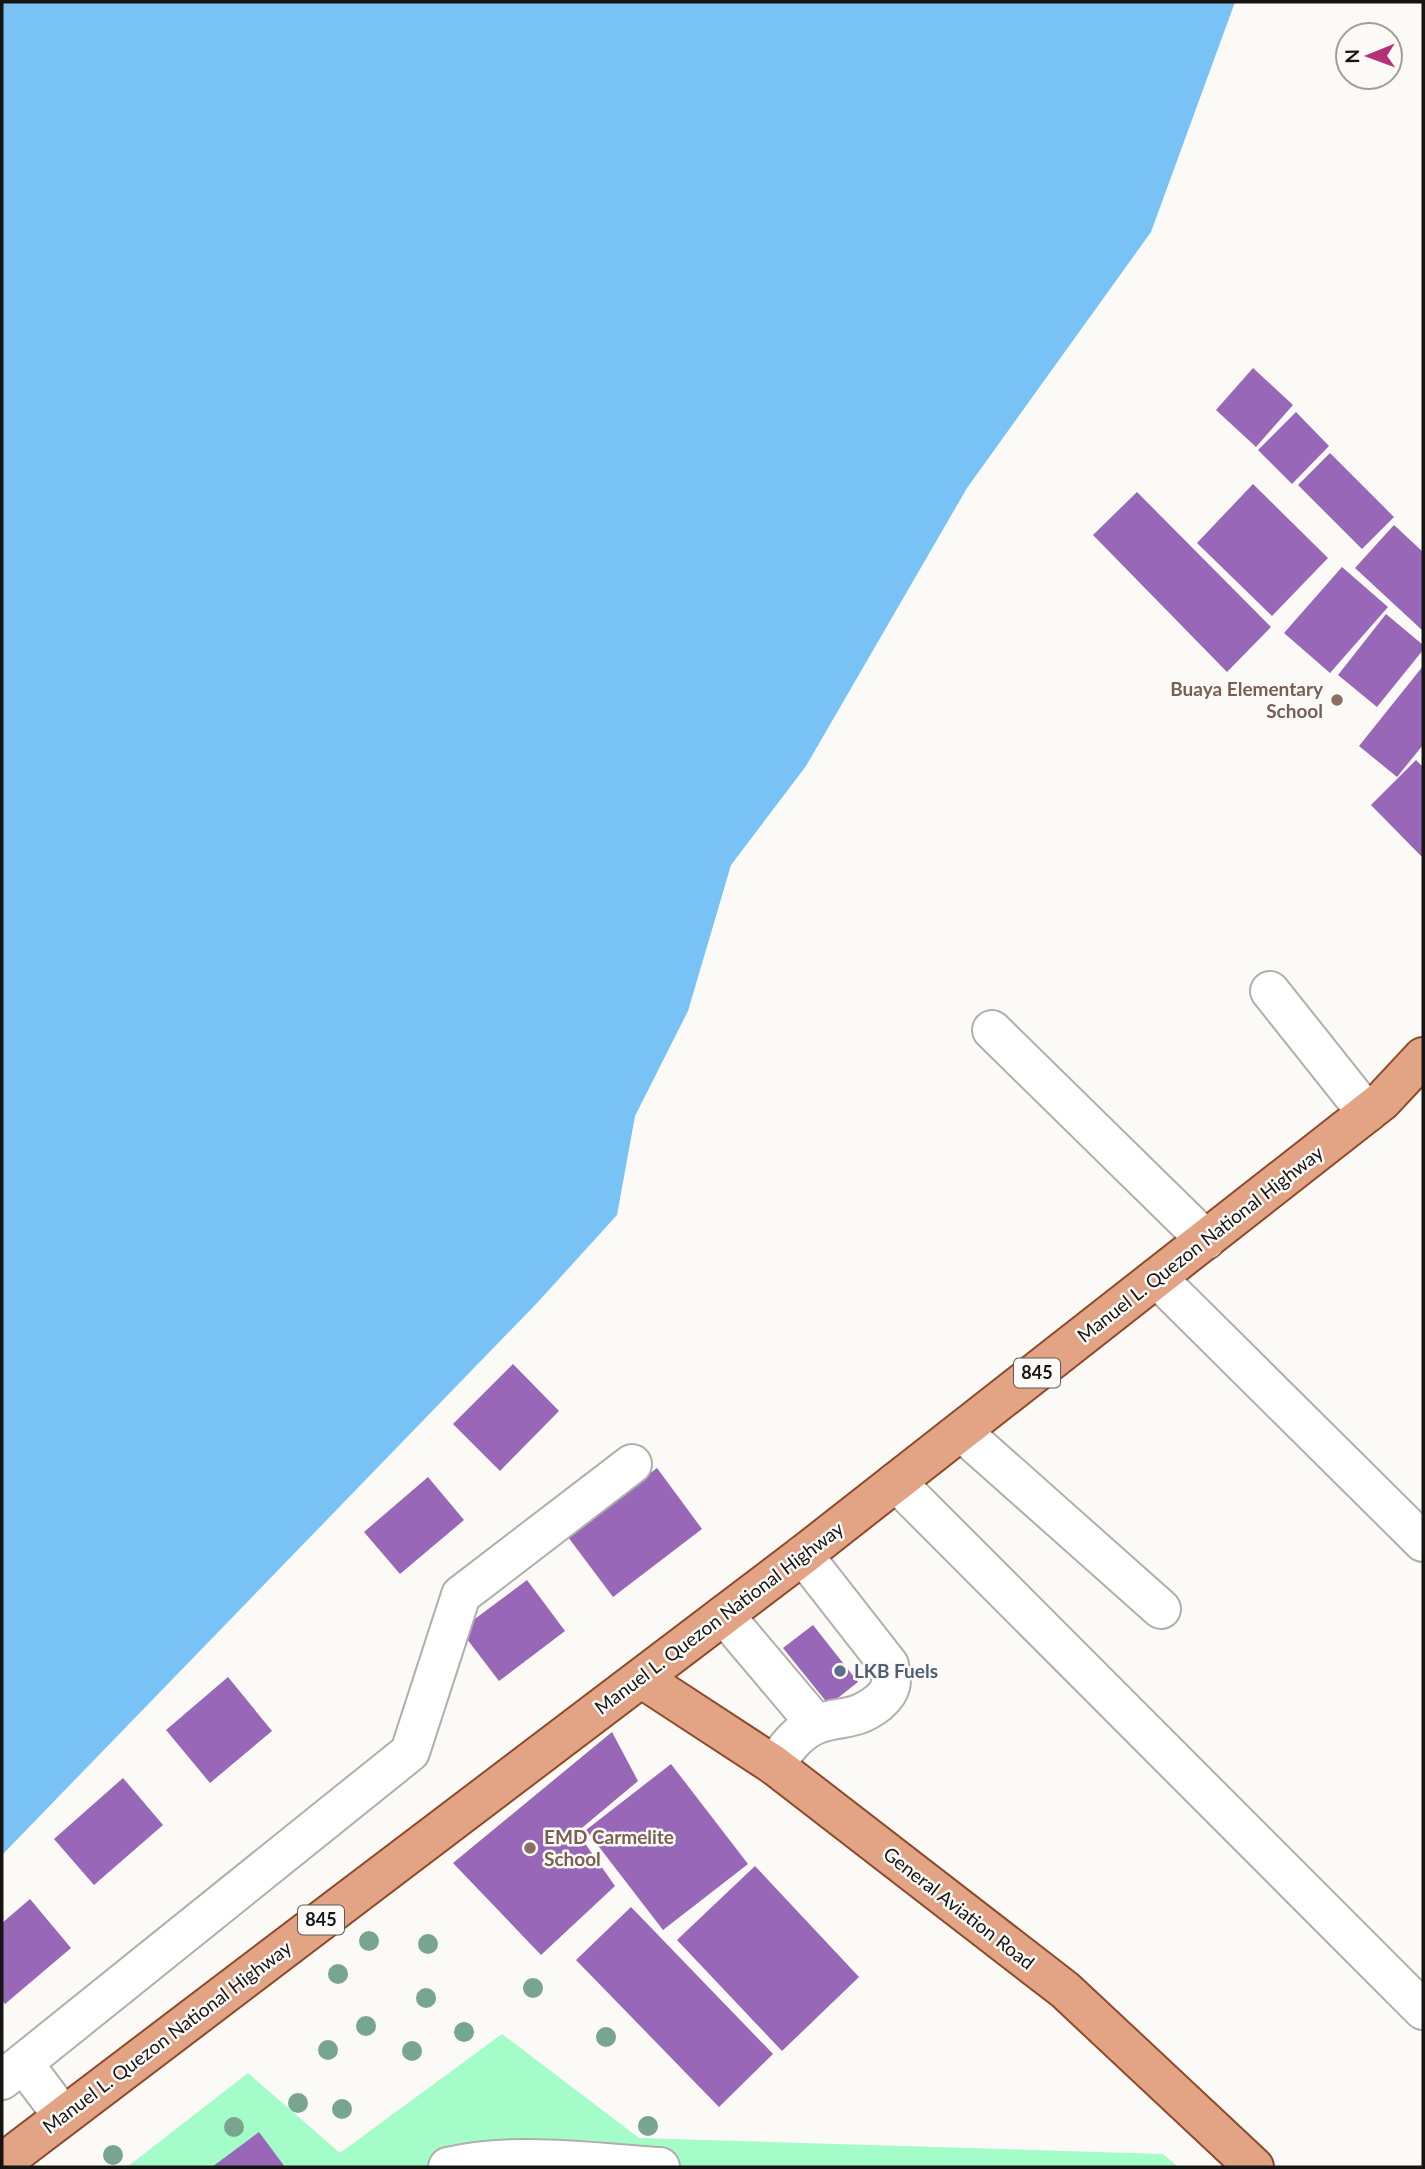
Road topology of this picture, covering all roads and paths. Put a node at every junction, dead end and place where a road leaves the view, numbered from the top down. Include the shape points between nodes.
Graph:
1 (1270, 991) dead end
2 (992, 1030) dead end
3 (1423, 1057) edge
4 (1367, 1113) junction
5 (1206, 1240) junction
6 (1157, 1278) junction
7 (962, 1432) junction
8 (632, 1464) dead end
9 (896, 1482) junction
10 (1423, 1542) edge
11 (803, 1555) junction
12 (1161, 1609) dead end
13 (724, 1615) junction
14 (641, 1678) junction
15 (816, 1724) junction
16 (774, 1765) junction
17 (1423, 2010) edge
18 (12, 2072) edge
19 (63, 2116) junction
20 (2, 2163) edge
21 (447, 2167) edge
22 (660, 2167) edge
23 (1254, 2167) edge

1 - 4 street
2 - 5 street
3 - 4 main road, Manuel L. Quezon National Highway / 845
4 - 5 main road, Manuel L. Quezon National Highway / 845
5 - 6 main road, Manuel L. Quezon National Highway / 845
6 - 7 main road, Manuel L. Quezon National Highway / 845
6 - 10 street
7 - 9 main road, Manuel L. Quezon National Highway / 845
7 - 12 street
8 - 18 street via 461,1595 410,1752
9 - 11 main road, Manuel L. Quezon National Highway / 845
9 - 17 street
11 - 13 main road, Manuel L. Quezon National Highway / 845
11 - 15 street via 889,1665 892,1679 888,1694 863,1714
13 - 14 main road, Manuel L. Quezon National Highway / 845
13 - 15 street
14 - 16 main road, General Aviation Road
14 - 19 main road, Manuel L. Quezon National Highway / 845
15 - 16 street via 794,1739
16 - 23 main road, General Aviation Road via 1065,1990
18 - 19 street
19 - 20 main road, Manuel L. Quezon National Highway / 845
21 - 22 street via 520,2160

